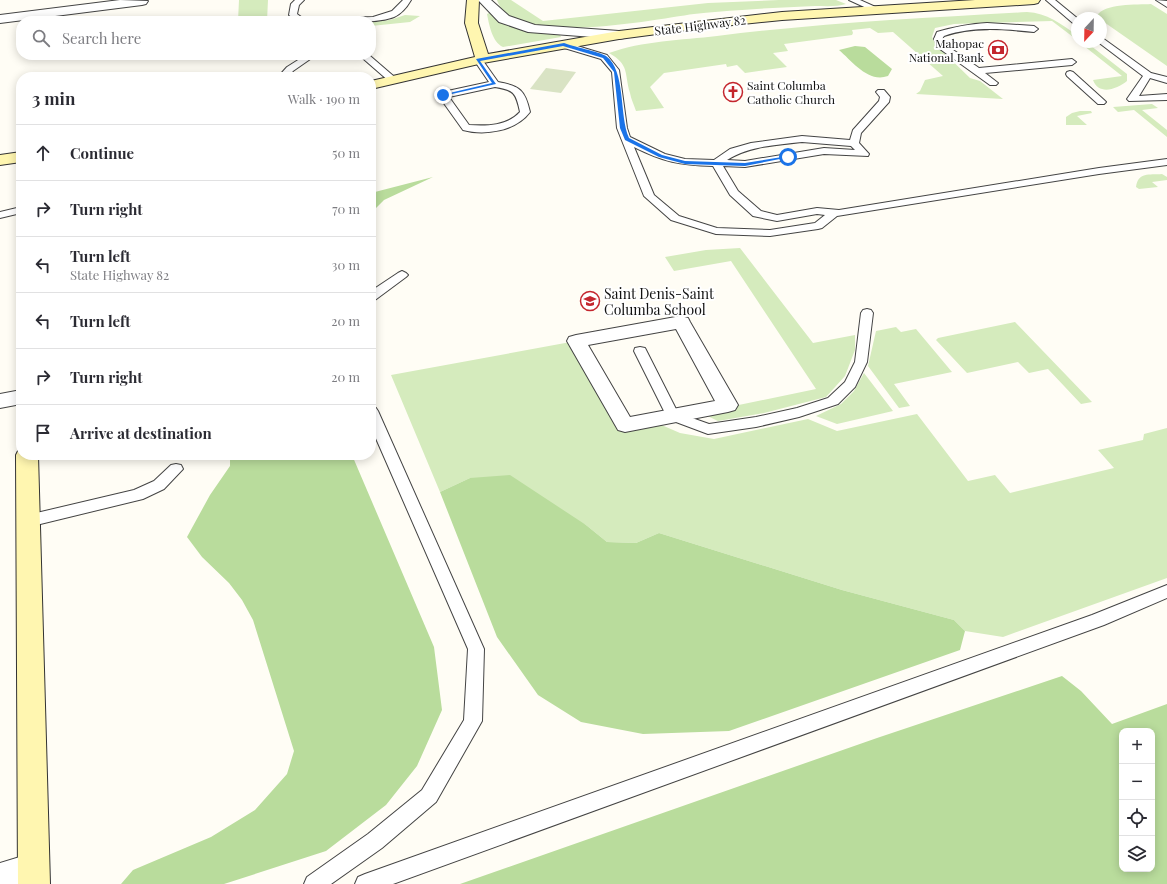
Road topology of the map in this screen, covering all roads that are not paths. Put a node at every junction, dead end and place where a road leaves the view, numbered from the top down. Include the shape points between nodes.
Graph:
1 (300, 0) edge
2 (407, 0) edge
3 (473, 0) edge
4 (484, 0) edge
5 (853, 0) edge
6 (1034, 0) edge
7 (1050, 0) edge
8 (1160, 0) edge
9 (142, 1) dead end
10 (1167, 5) edge
11 (876, 9) junction
12 (24, 16) edge
13 (294, 16) edge
14 (16, 17) edge
15 (1071, 17) edge
16 (0, 19) edge
17 (376, 19) edge
18 (1034, 29) dead end
19 (619, 35) junction
20 (1107, 44) edge
21 (564, 45) junction
22 (304, 60) edge
23 (369, 60) edge
24 (480, 60) junction
25 (1072, 62) dead end
26 (977, 71) junction
27 (287, 72) edge
28 (1070, 74) dead end
29 (1148, 75) junction
30 (393, 80) junction
31 (1167, 80) edge
32 (993, 83) dead end
33 (376, 84) edge
34 (495, 84) junction
35 (881, 92) dead end
36 (1167, 97) edge
37 (1101, 102) dead end
38 (627, 139) junction
39 (854, 143) junction
40 (16, 158) edge
41 (0, 160) edge
42 (1167, 162) edge
43 (716, 163) junction
44 (16, 211) edge
45 (834, 214) junction
46 (0, 215) edge
47 (402, 275) dead end
48 (376, 293) edge
49 (867, 313) dead end
50 (640, 351) dead end
51 (16, 398) edge
52 (0, 401) edge
53 (673, 416) junction
54 (376, 422) edge
55 (27, 460) edge
56 (176, 469) dead end
57 (28, 521) junction
58 (1167, 591) edge
59 (33, 876) edge
60 (0, 879) edge
61 (314, 884) edge
62 (365, 884) edge

1 - 13 lane via 295,4
2 - 17 lane via 402,8 391,16
3 - 24 main road via 470,12
4 - 19 street via 504,19 533,29
5 - 11 lane
6 - 11 main road, State Highway 82
7 - 15 lane
8 - 10 lane
9 - 12 street
11 - 19 main road, State Highway 82 via 782,16
14 - 16 street
18 - 26 lane via 999,25 975,26 955,28 940,34 938,39 943,47
19 - 21 main road, State Highway 82
20 - 29 lane
21 - 24 main road, State Highway 82
21 - 38 lane via 604,57 616,72 622,128
22 - 27 lane
23 - 30 lane
24 - 30 main road, State Highway 82
24 - 34 lane
25 - 26 lane
26 - 32 lane
28 - 37 lane
29 - 31 lane
29 - 36 lane via 1132,99
30 - 33 main road, State Highway 82
34 - 34 lane via 443,95 466,128 484,129 508,125 520,119 526,112 522,97 514,88
35 - 39 lane via 885,97 884,102 856,132
38 - 43 lane via 661,156 679,161
38 - 45 lane via 649,196 675,218 716,231 770,233 818,226
39 - 43 lane via 802,139 751,146 734,151
39 - 43 lane via 864,154 824,150 745,164
40 - 41 main road
42 - 45 lane
43 - 45 lane via 734,192 757,214 777,218 818,211
44 - 46 lane
47 - 48 lane
49 - 53 lane via 861,362 850,384 832,401 756,422 708,429
50 - 53 lane
51 - 52 street
53 - 53 street via 728,405 681,322 576,341 625,425
54 - 61 lane via 476,649 473,721 430,796 376,841
55 - 57 main road
56 - 57 lane via 159,485 138,495
57 - 59 main road
58 - 62 lane via 1098,620
59 - 60 street

